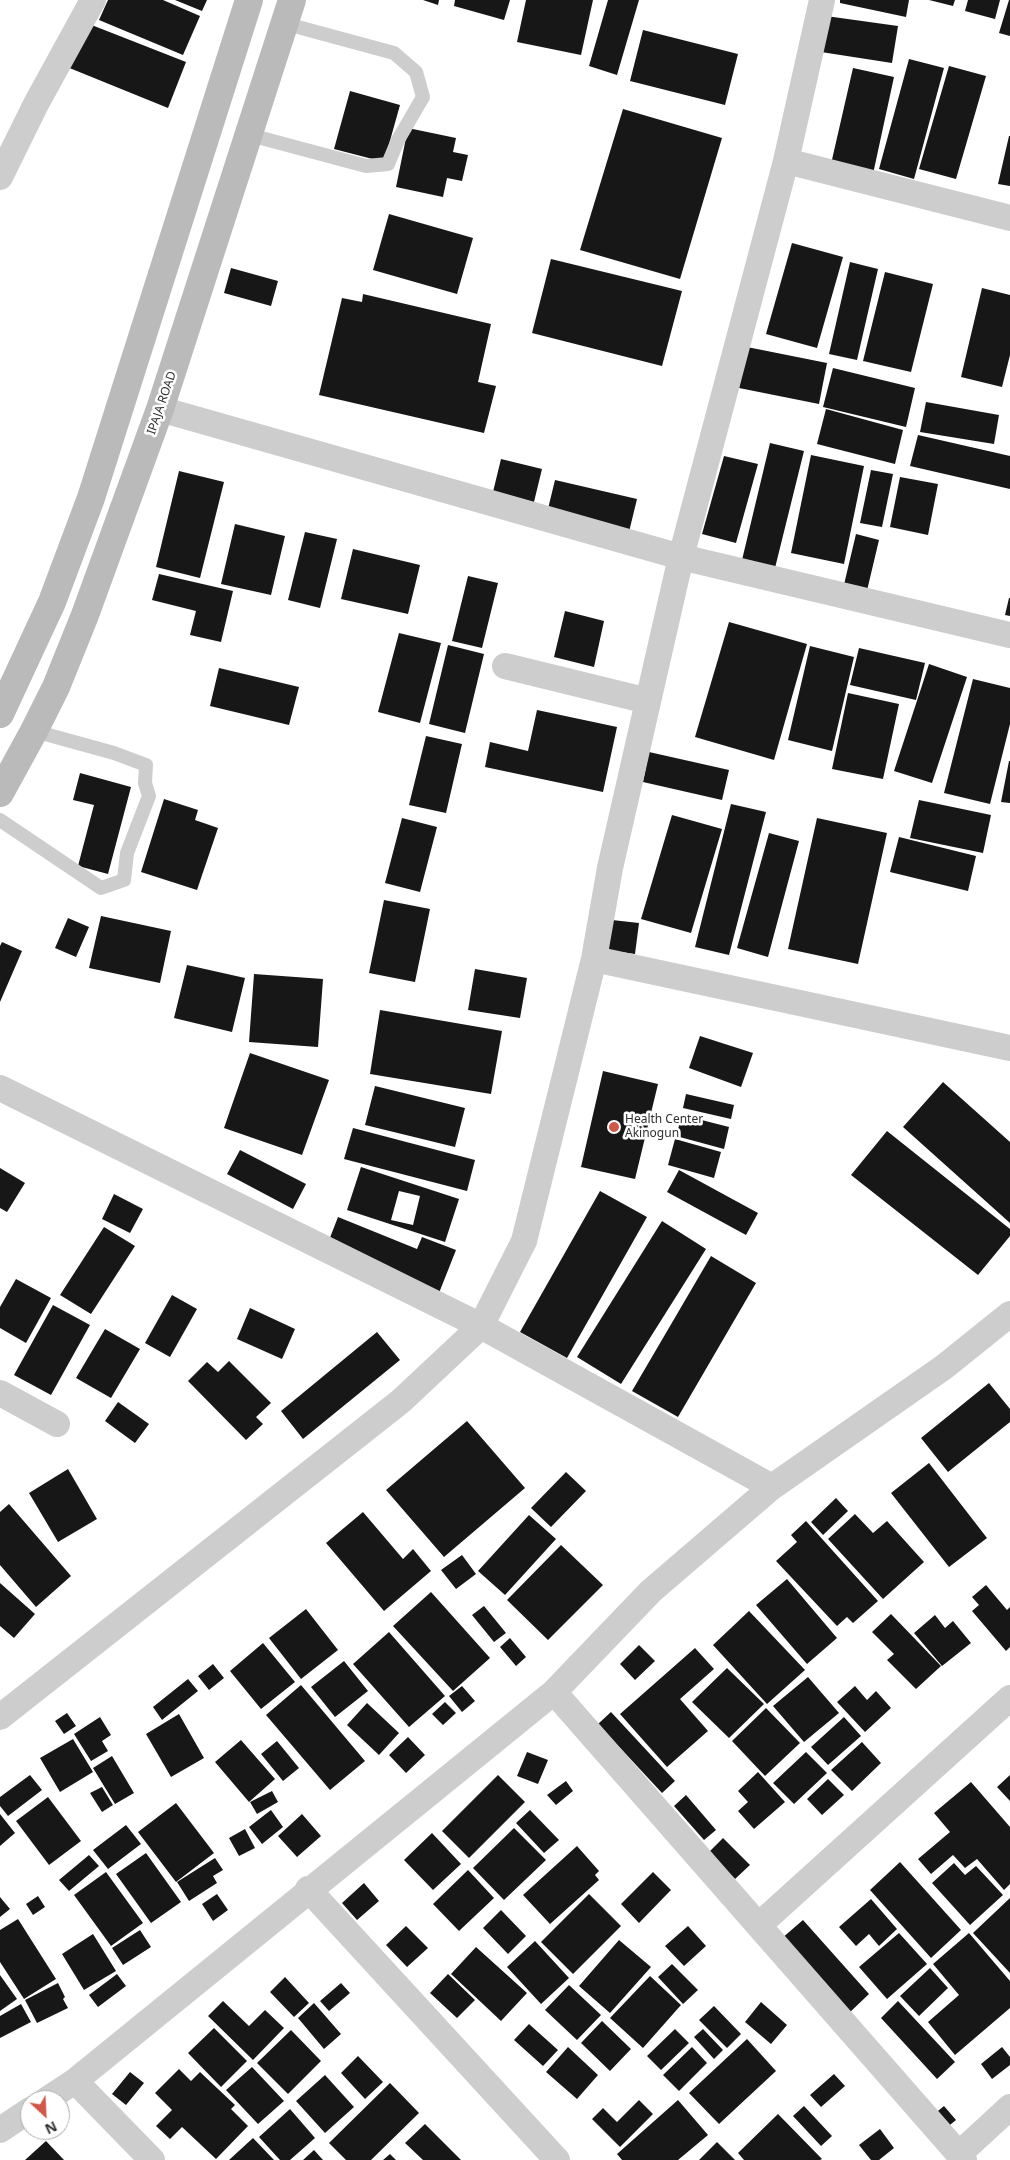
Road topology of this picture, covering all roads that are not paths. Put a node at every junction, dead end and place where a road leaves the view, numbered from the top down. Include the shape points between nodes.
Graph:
1 (93, 0) edge
2 (249, 0) edge
3 (822, 0) edge
4 (287, 11) edge
5 (209, 124) junction
6 (250, 135) junction
7 (786, 161) junction
8 (0, 177) edge
9 (1010, 218) edge
10 (160, 409) junction
11 (681, 557) junction
12 (1010, 635) edge
13 (506, 666) dead end
14 (648, 701) junction
15 (0, 714) edge
16 (34, 731) junction
17 (0, 793) edge
18 (0, 820) edge
19 (594, 959) junction
20 (1010, 1048) edge
21 (0, 1088) edge
22 (1010, 1314) edge
23 (481, 1326) junction
24 (0, 1393) edge
25 (57, 1424) dead end
26 (772, 1486) junction
27 (554, 1692) junction
28 (1010, 1698) edge
29 (0, 1717) edge
30 (308, 1889) junction
31 (759, 1925) junction
32 (75, 2081) junction
33 (61, 2090) edge
34 (1010, 2107) edge
35 (20, 2117) edge
36 (0, 2130) edge
37 (961, 2157) edge
38 (152, 2160) edge
39 (557, 2160) edge

1 - 8 street
2 - 5 main road
3 - 7 street
4 - 6 main road, IPAJA ROAD
4 - 6 lane via 394,53 416,72 423,96 388,164 366,166
5 - 6 main road
5 - 15 main road via 91,498 52,602
6 - 10 main road, IPAJA ROAD
7 - 9 street
7 - 11 street
10 - 11 street
10 - 16 main road, IPAJA ROAD via 85,614 56,687
11 - 12 street
11 - 14 street
13 - 14 street
14 - 19 street via 610,868
16 - 17 main road, IPAJA ROAD
16 - 18 lane via 114,753 146,766 145,782 149,796 127,853 124,880 101,888
19 - 20 street
19 - 23 street via 524,1241
21 - 23 street
22 - 26 street via 944,1366
23 - 26 street
23 - 29 street via 401,1401
24 - 25 street
26 - 27 street via 651,1591
27 - 30 street
27 - 31 street
28 - 31 street
30 - 32 street
30 - 39 street
31 - 37 street
32 - 33 street
32 - 38 street
34 - 37 street
35 - 36 street

